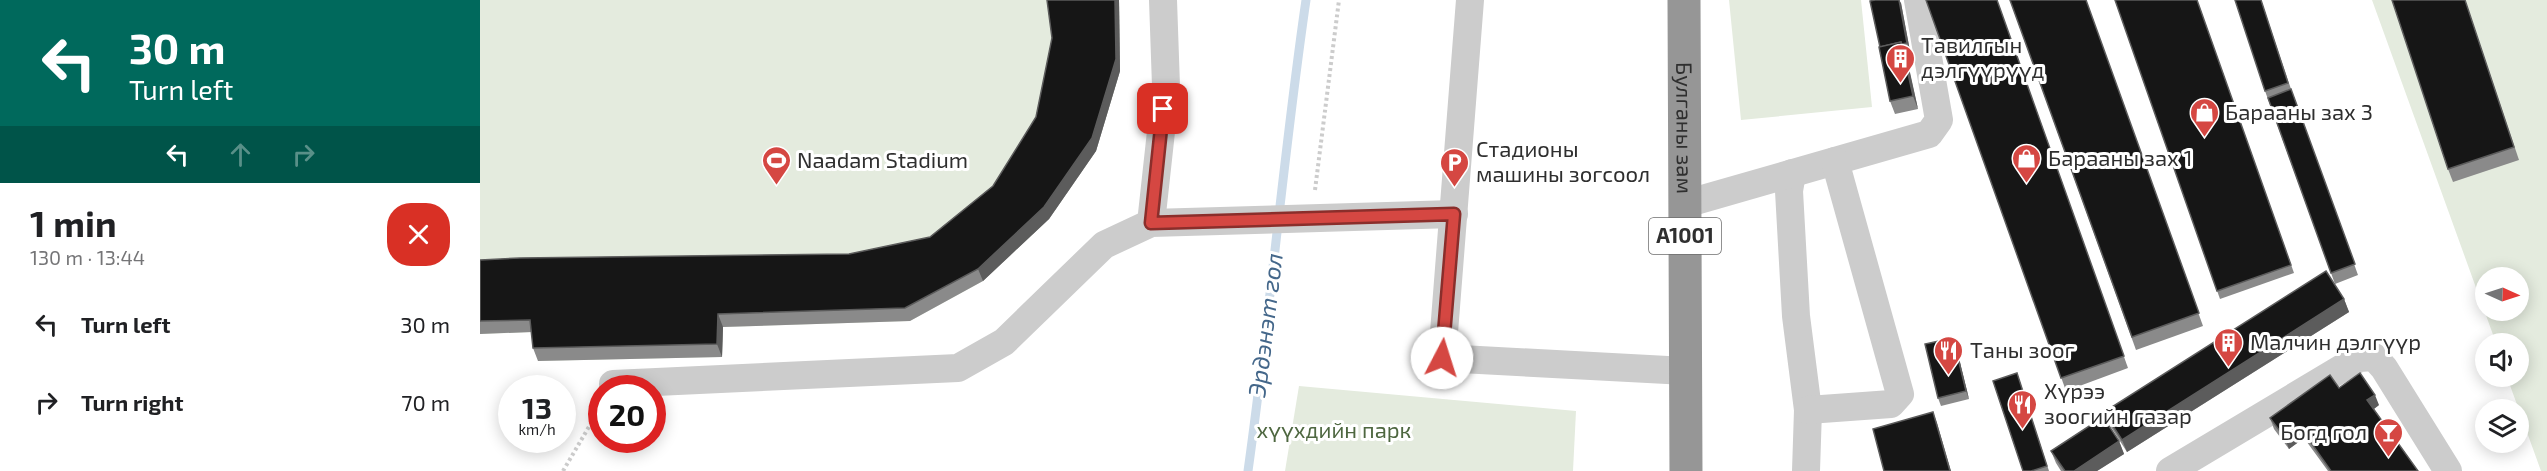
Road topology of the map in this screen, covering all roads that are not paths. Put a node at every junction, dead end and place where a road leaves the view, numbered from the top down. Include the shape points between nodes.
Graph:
1 (1163, 0) edge
2 (1470, 0) edge
3 (1684, 0) edge
4 (1918, 0) edge
5 (1835, 161) junction
6 (1792, 173) junction
7 (1685, 204) junction
8 (1454, 214) junction
9 (1151, 223) junction
10 (1686, 371) junction
11 (666, 390) edge
12 (1808, 410) junction
13 (1686, 471) edge
14 (1806, 471) edge
15 (2170, 471) edge
16 (2448, 471) edge

1 - 9 lane via 1166,86
2 - 8 lane
3 - 7 highway, Булганы зам / A1001
4 - 5 lane via 1939,120 1929,134
5 - 6 lane
5 - 12 lane via 1900,394 1892,404
6 - 7 lane
6 - 12 lane via 1789,191 1796,316
7 - 10 highway, Булганы зам / A1001
8 - 9 lane
8 - 10 lane via 1442,358
9 - 11 lane via 1104,245 1004,342 958,368
10 - 13 highway, Булганы зам / A1001
12 - 14 lane
15 - 16 lane via 2359,358 2374,357

